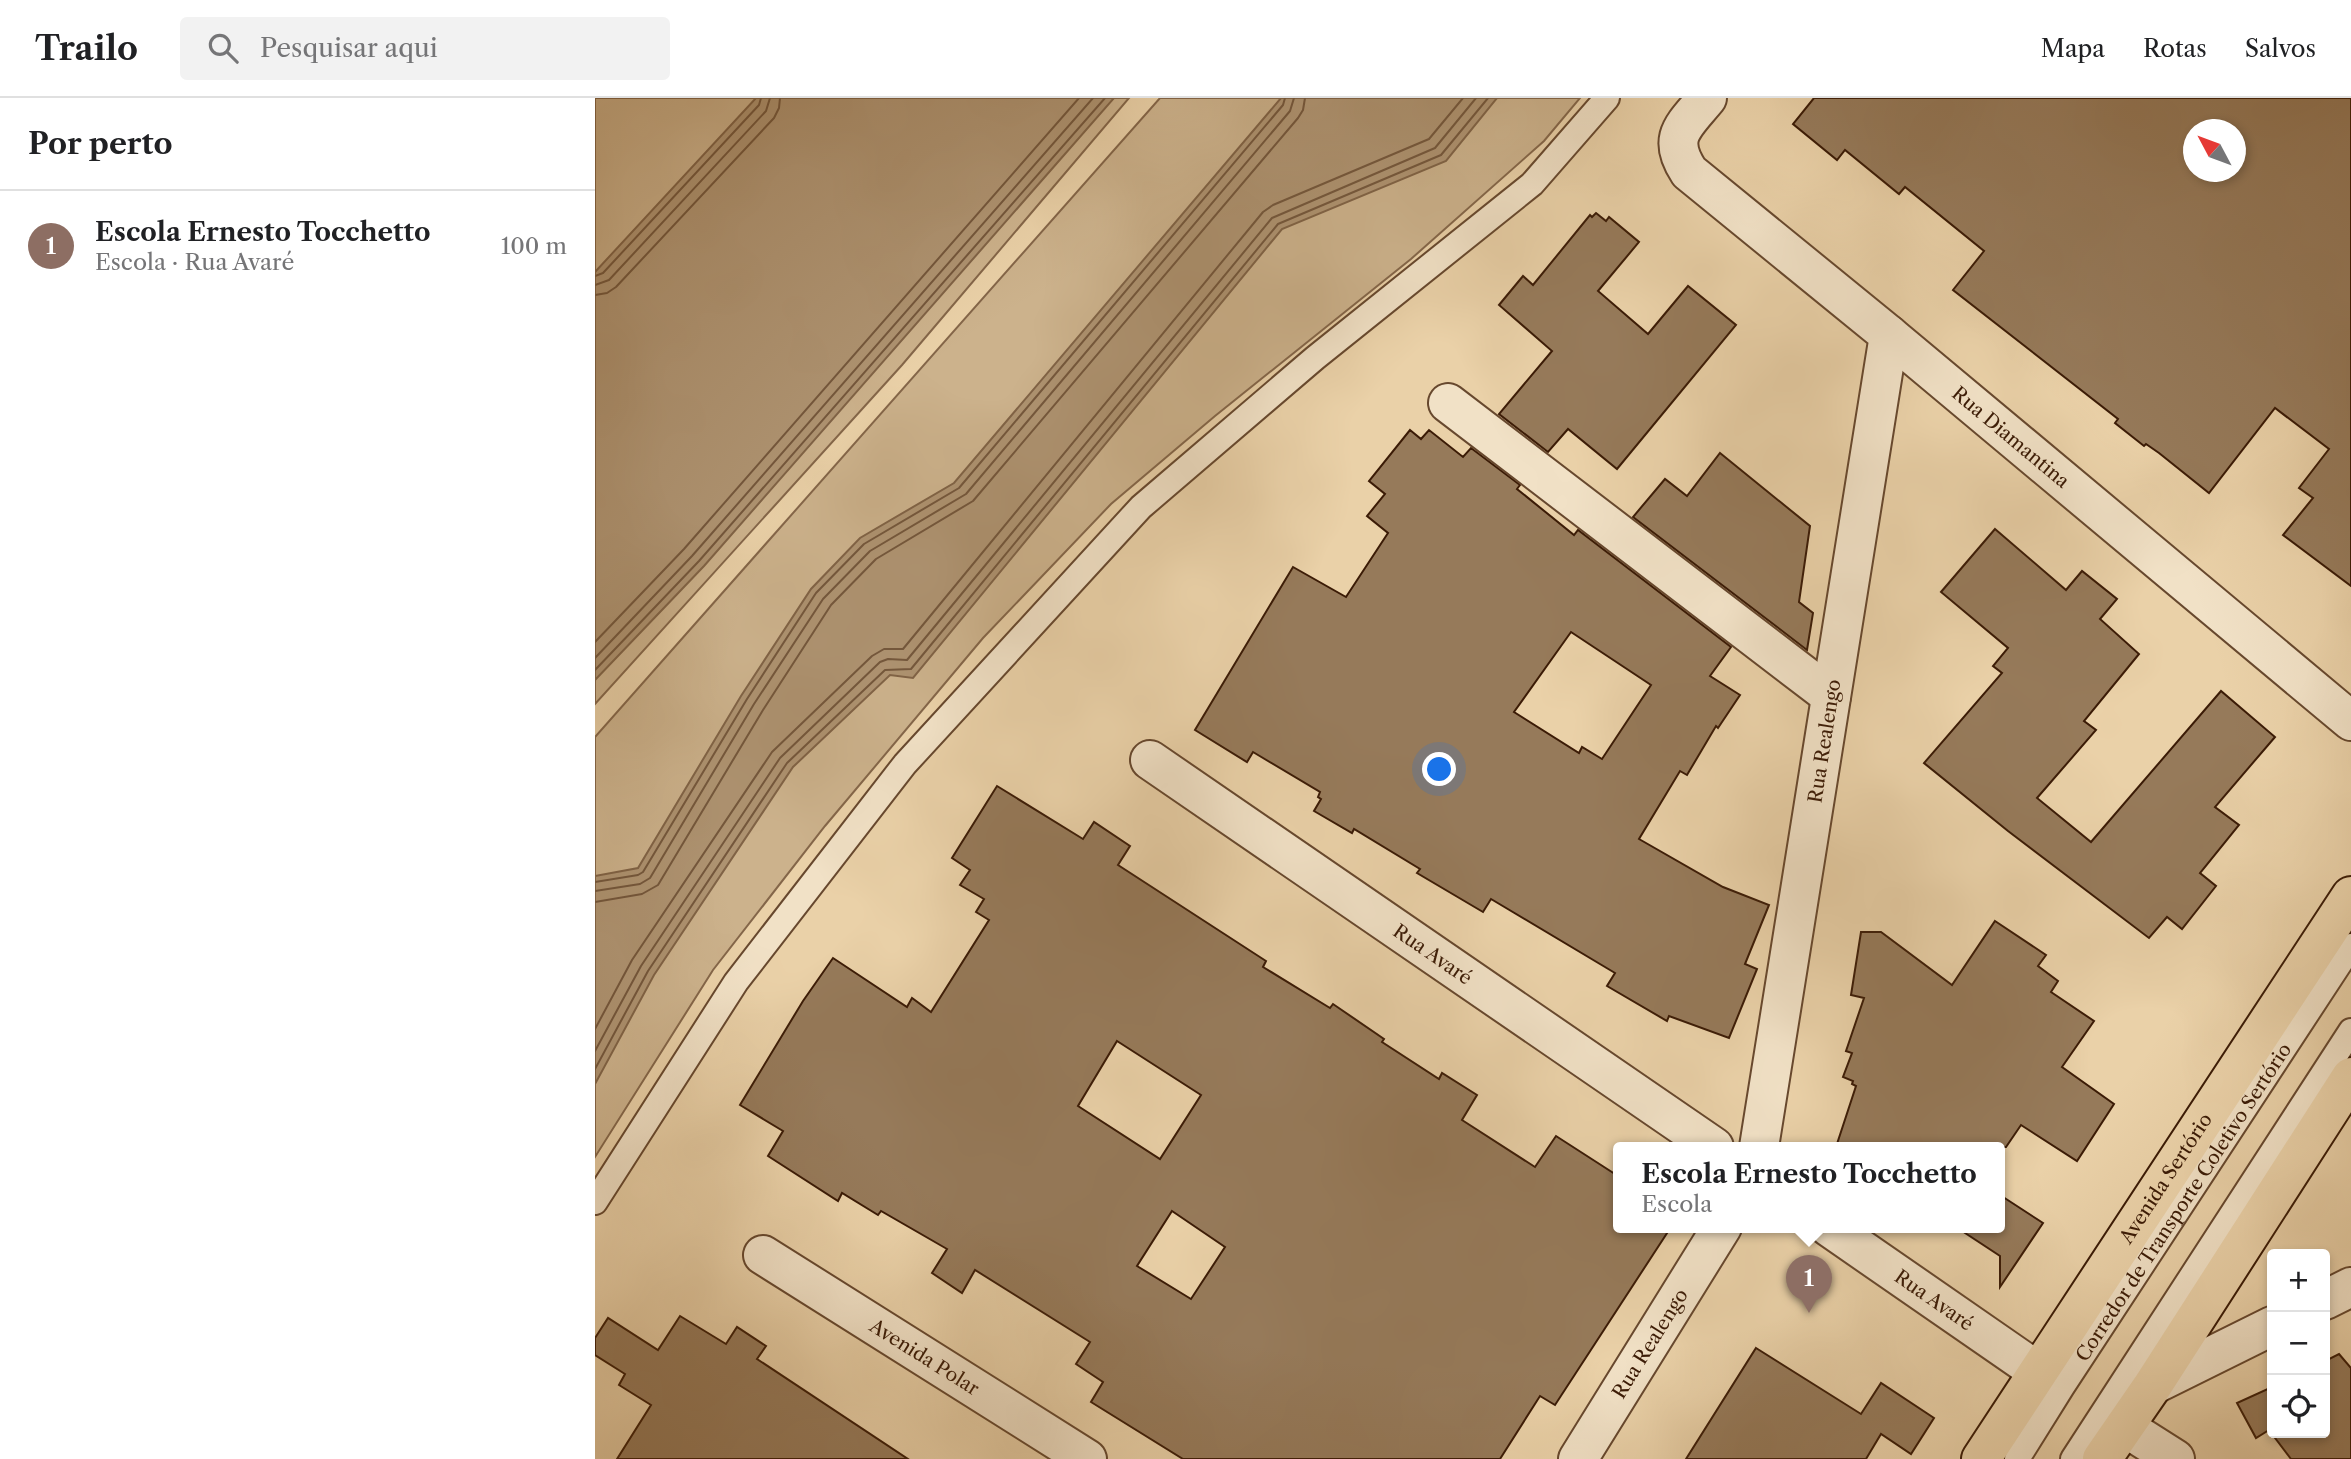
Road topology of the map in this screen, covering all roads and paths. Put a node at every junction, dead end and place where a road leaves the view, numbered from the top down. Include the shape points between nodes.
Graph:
1 (1608, 98) edge
2 (1707, 98) edge
3 (1889, 335) junction
4 (1448, 402) dead end
5 (1831, 696) junction
6 (2351, 721) edge
7 (1150, 760) dead end
8 (2351, 897) edge
9 (2351, 946) edge
10 (2351, 1031) edge
11 (2351, 1077) edge
12 (1707, 1142) edge
13 (1760, 1142) edge
14 (595, 1202) edge
15 (1718, 1233) edge
16 (1838, 1233) edge
17 (763, 1255) dead end
18 (2351, 1287) edge
19 (2330, 1298) edge
20 (2267, 1328) edge
21 (2050, 1379) junction
22 (2153, 1385) junction
23 (2113, 1420) junction
24 (1087, 1459) edge
25 (1578, 1459) edge
26 (1981, 1459) edge
27 (2017, 1459) edge
28 (2073, 1459) edge
29 (2102, 1459) edge
30 (2175, 1459) edge

1 - 14 lane via 1532,184 1315,358 1141,507 924,743 736,982
2 - 3 street, Rua Diamantina via 1679,137 1680,159 1689,172
3 - 5 street, Rua Realengo
3 - 6 street, Rua Diamantina
4 - 5 street
5 - 13 street, Rua Realengo
7 - 12 street, Rua Avaré
8 - 21 main road, Avenida Sertório
9 - 21 lane, Corredor de Transporte Coletivo Sertório
10 - 23 lane
11 - 22 main road
15 - 25 street, Rua Realengo
16 - 21 street, Rua Avaré
17 - 24 street, Avenida Polar
18 - 19 street
20 - 22 street
21 - 26 main road, Avenida Sertório
21 - 27 lane, Corredor de Transporte Coletivo Sertório
22 - 23 main road
23 - 28 lane
23 - 29 main road
23 - 30 street

